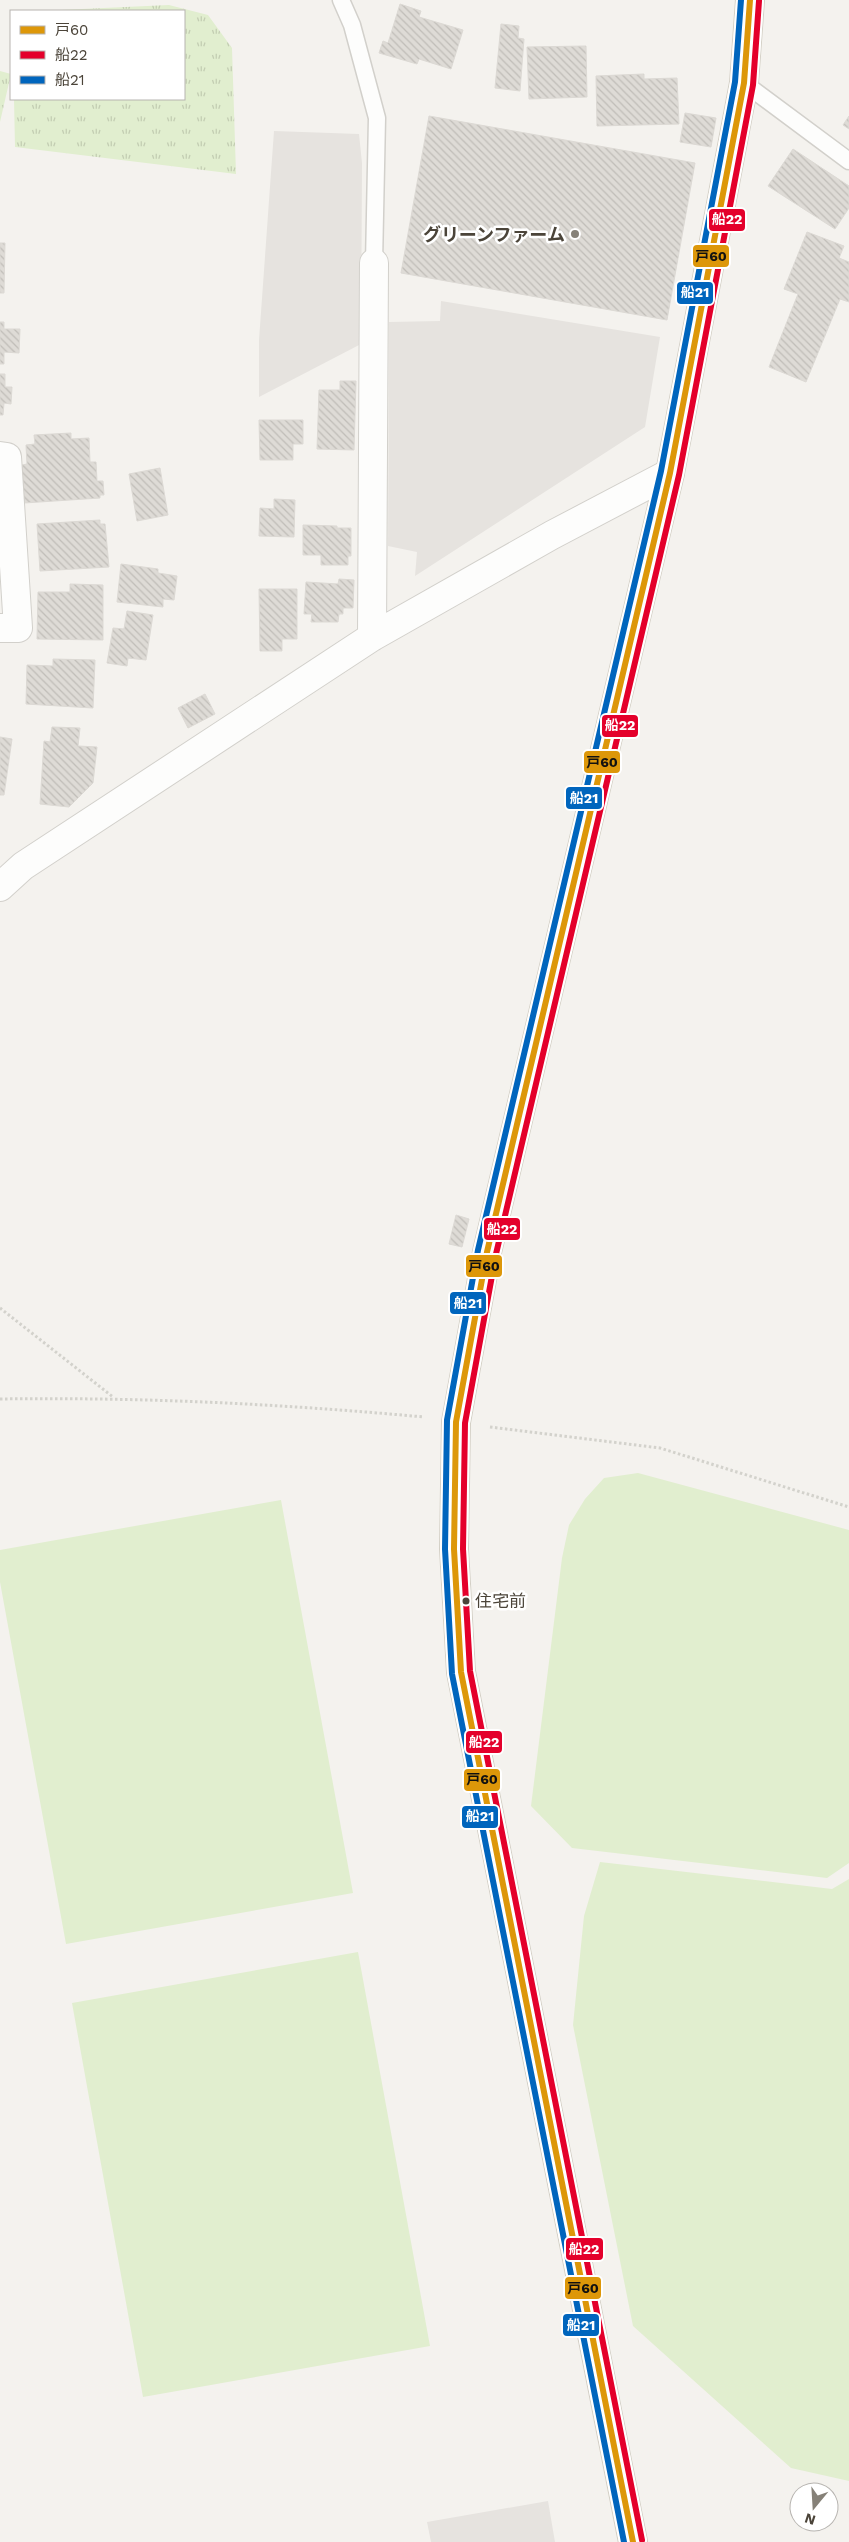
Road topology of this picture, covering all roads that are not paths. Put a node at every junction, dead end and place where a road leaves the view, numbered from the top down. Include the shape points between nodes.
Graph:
1 (341, 0) edge
2 (750, 0) edge
3 (744, 83) junction
4 (849, 161) edge
5 (374, 263) joint
6 (0, 456) edge
7 (670, 472) junction
8 (0, 628) edge
9 (372, 637) junction
10 (0, 887) edge
11 (633, 2542) edge

1 - 5 lane via 352,26 377,118
2 - 3 main road
3 - 4 lane
3 - 7 main road
5 - 9 street
6 - 8 street via 7,456 18,628
7 - 9 street
7 - 11 main road via 488,1252 456,1422 454,1549 462,1672
9 - 10 street via 23,866

